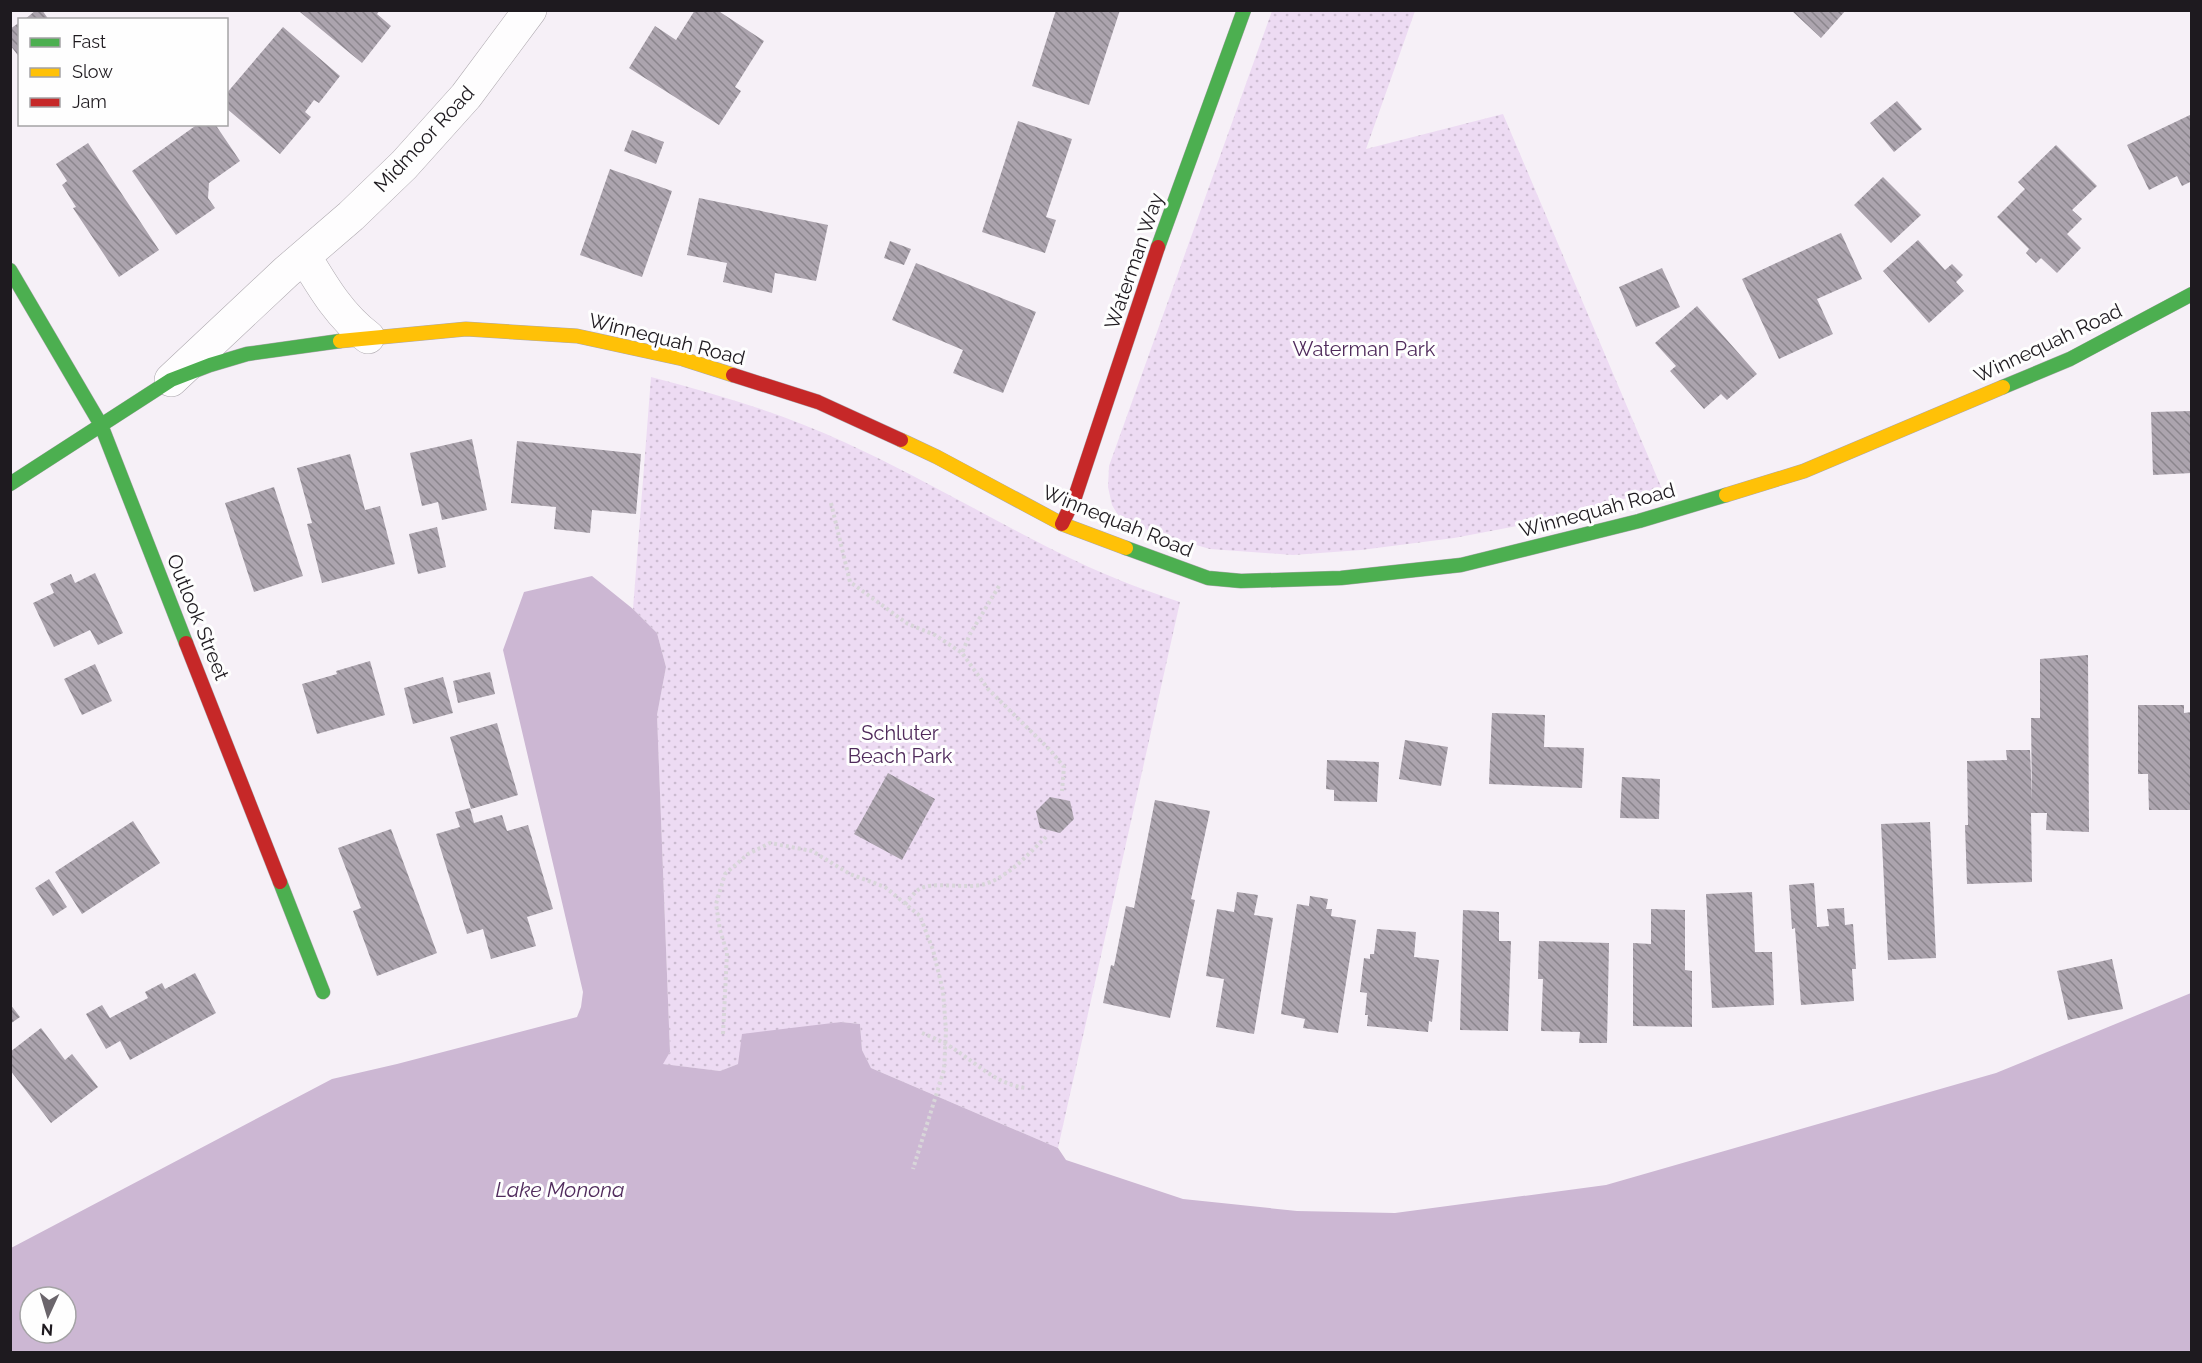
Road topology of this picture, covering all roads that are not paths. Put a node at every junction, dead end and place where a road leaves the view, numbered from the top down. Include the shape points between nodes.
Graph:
1 (530, 10) edge
2 (1244, 10) edge
3 (305, 257) junction
4 (10, 270) edge
5 (2192, 294) edge
6 (368, 337) junction
7 (171, 380) junction
8 (101, 425) junction
9 (10, 484) edge
10 (1062, 524) junction
11 (323, 992) dead end

1 - 3 street, Midmoor Road via 466,96 404,165
2 - 10 street, Waterman Way via 1168,218 1075,497
3 - 6 street via 336,306
3 - 7 street, Midmoor Road
4 - 8 street, Outlook Street
5 - 10 street, Winnequah Road via 2070,359 1804,471 1639,521 1461,565 1341,578 1208,578
6 - 7 street, Winnequah Road via 247,354
6 - 10 street, Winnequah Road via 466,329 577,336 683,359 818,402 937,457
7 - 8 street, Winnequah Road
8 - 9 street, Winnequah Road
8 - 11 street, Outlook Street

